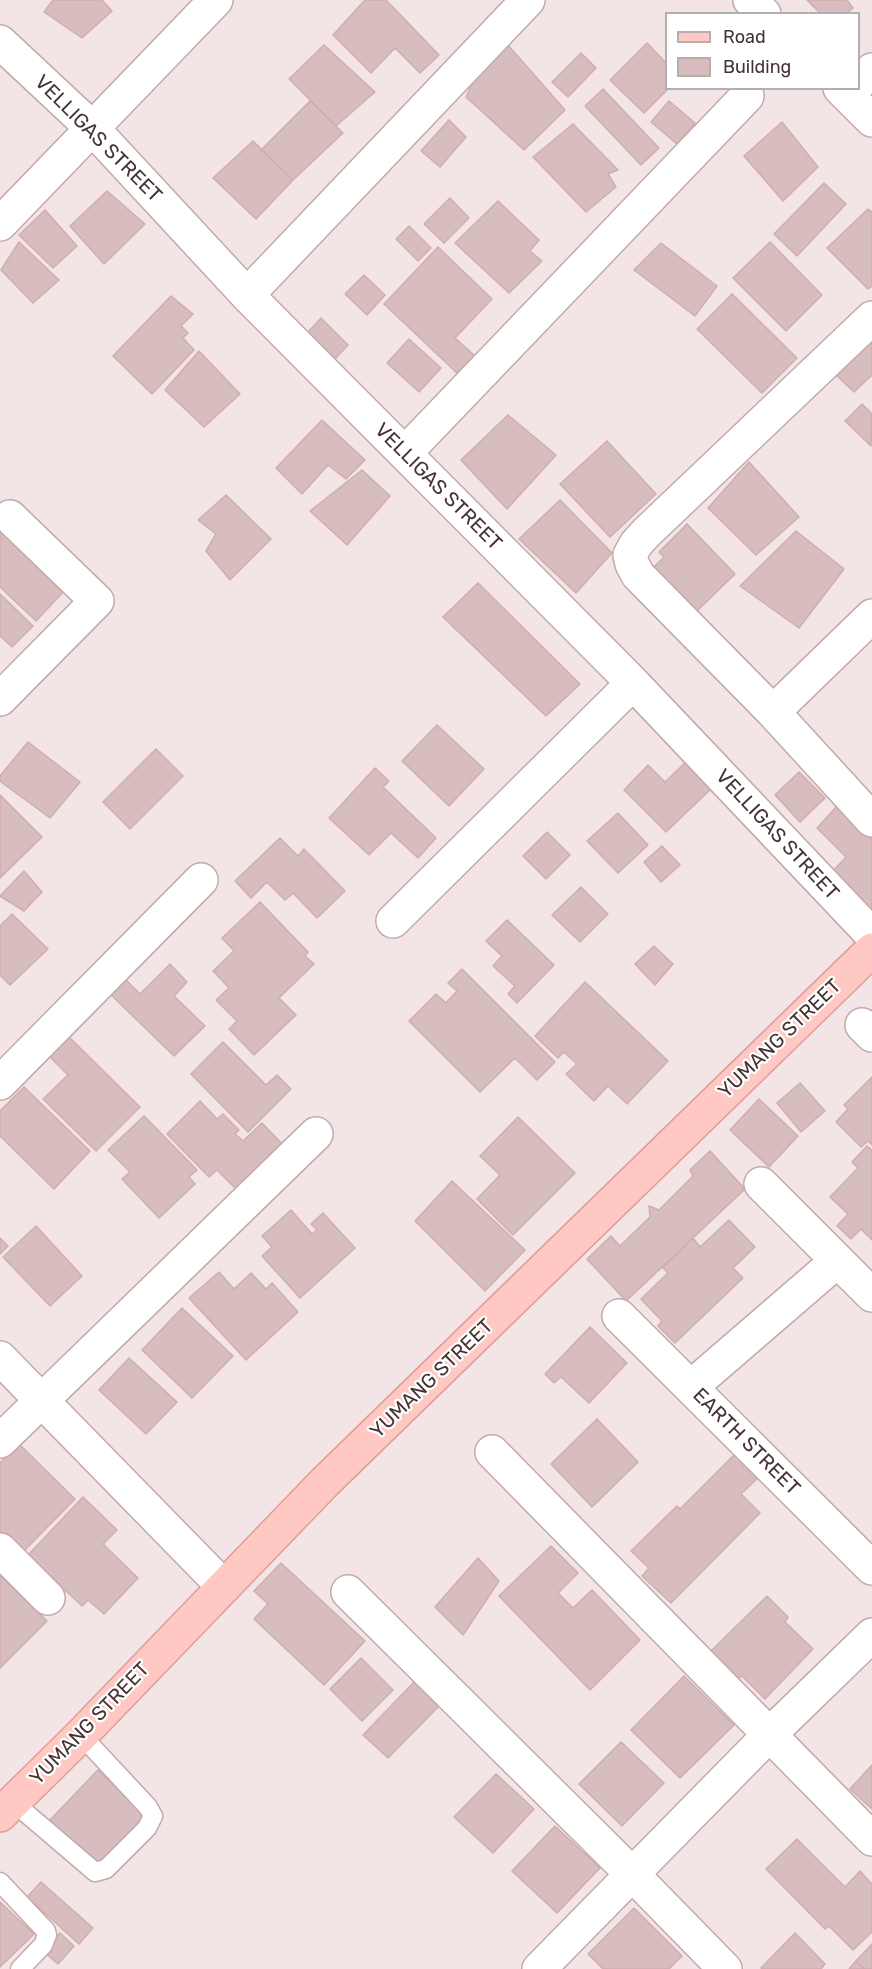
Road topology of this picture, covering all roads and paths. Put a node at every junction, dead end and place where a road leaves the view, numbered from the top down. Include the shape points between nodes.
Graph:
1 (216, 0) edge
2 (528, 0) edge
3 (0, 42) edge
4 (872, 70) edge
5 (860, 80) edge
6 (851, 90) edge
7 (747, 96) dead end
8 (872, 120) edge
9 (93, 129) junction
10 (0, 224) edge
11 (247, 296) junction
12 (872, 318) edge
13 (405, 453) junction
14 (10, 517) dead end
15 (872, 616) edge
16 (633, 682) junction
17 (0, 699) edge
18 (773, 712) junction
19 (872, 820) edge
20 (201, 880) dead end
21 (393, 921) dead end
22 (872, 935) edge
23 (872, 950) edge
24 (0, 1083) edge
25 (316, 1134) dead end
26 (761, 1184) dead end
27 (837, 1261) junction
28 (872, 1295) edge
29 (619, 1316) dead end
30 (0, 1358) edge
31 (691, 1387) junction
32 (41, 1400) junction
33 (0, 1441) edge
34 (492, 1452) dead end
35 (0, 1550) edge
36 (872, 1568) edge
37 (223, 1586) junction
38 (348, 1592) dead end
39 (48, 1599) dead end
40 (872, 1635) edge
41 (81, 1735) junction
42 (770, 1735) junction
43 (7, 1809) edge
44 (872, 1839) edge
45 (632, 1874) junction
46 (0, 1882) edge
47 (20, 1969) edge
48 (539, 1969) edge
49 (725, 1969) edge

1 - 9 street
2 - 11 street
3 - 9 street, VELLIGAS STREET
4 - 5 street
6 - 8 street
7 - 13 street
9 - 10 street
9 - 11 street, VELLIGAS STREET
11 - 13 street, VELLIGAS STREET
12 - 18 street via 646,533 630,555 638,575
13 - 16 street, VELLIGAS STREET
14 - 17 street via 97,602
15 - 18 street
16 - 21 street
16 - 22 street, VELLIGAS STREET
18 - 19 street
20 - 24 street
23 - 37 main road, YUMANG STREET
25 - 32 street
26 - 27 street
27 - 28 street
27 - 31 street
29 - 31 street, EARTH STREET
30 - 32 street
31 - 36 street, EARTH STREET
32 - 33 street
32 - 37 street
34 - 42 street
35 - 39 street
37 - 41 main road, YUMANG STREET
38 - 45 street
40 - 42 street
41 - 43 main road, YUMANG STREET
41 - 43 lane via 153,1816 147,1828 106,1869 95,1872
42 - 44 street
42 - 45 street
45 - 48 street
45 - 49 street
46 - 47 lane via 47,1935 43,1945

